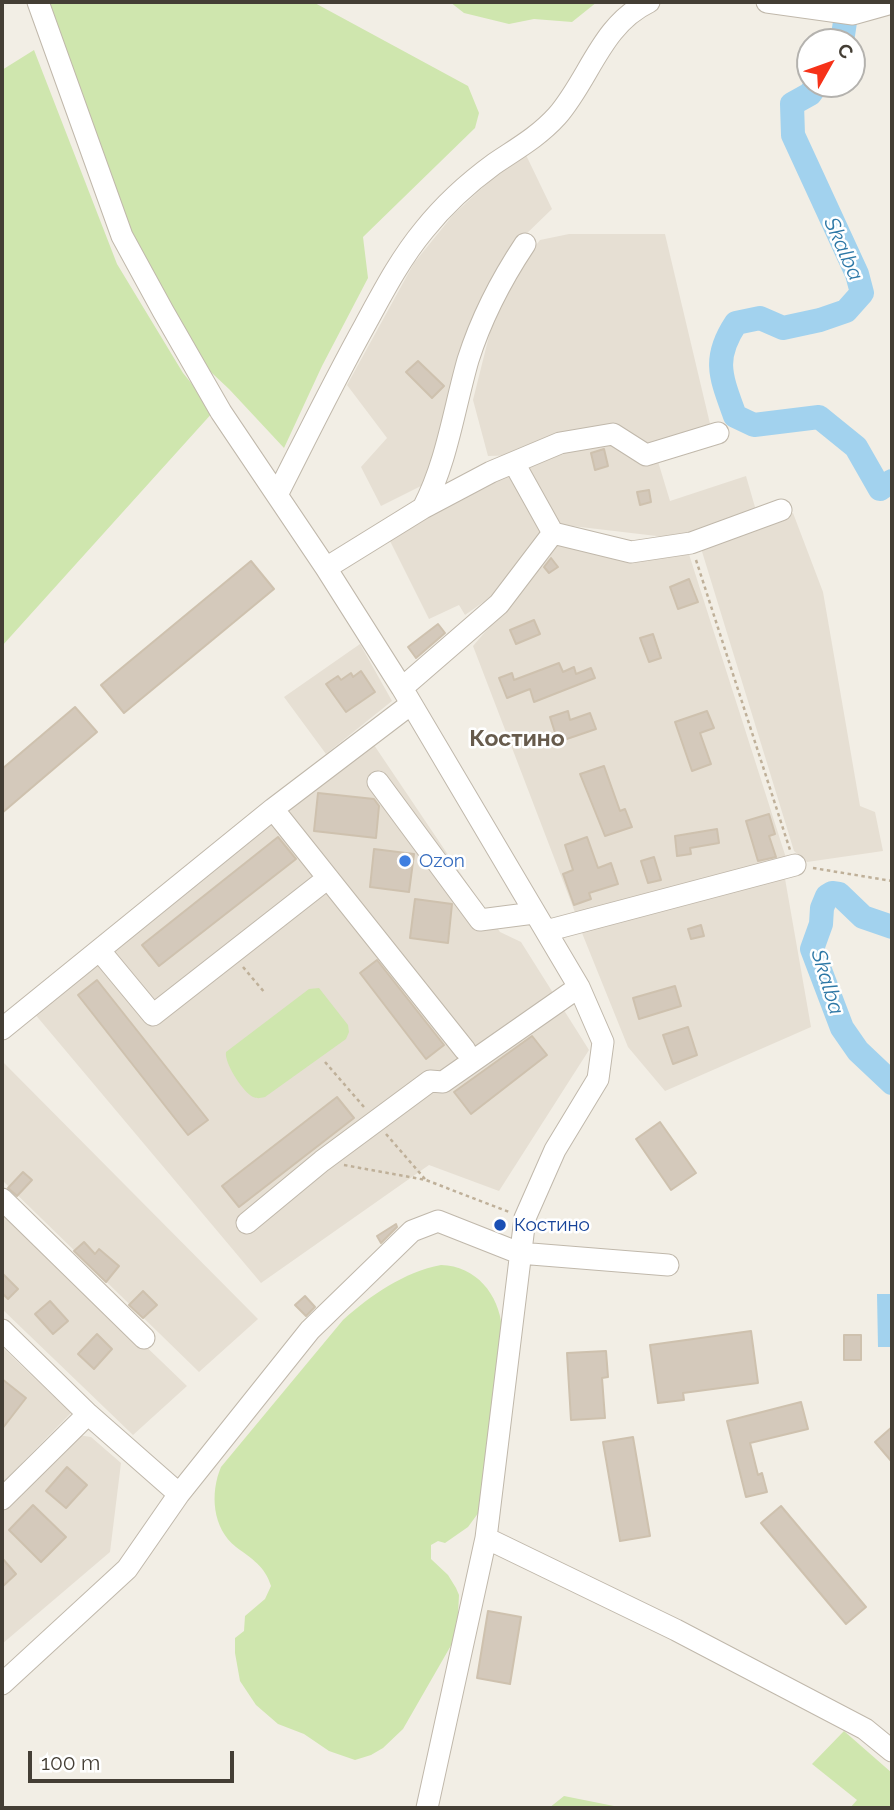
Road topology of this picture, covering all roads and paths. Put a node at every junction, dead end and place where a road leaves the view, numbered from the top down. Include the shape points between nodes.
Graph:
1 (38, 2) edge
2 (649, 2) edge
3 (768, 2) edge
4 (892, 3) edge
5 (524, 244) dead end
6 (718, 433) dead end
7 (514, 463) junction
8 (277, 495) junction
9 (423, 508) junction
10 (782, 510) dead end
11 (553, 533) junction
12 (691, 543) junction
13 (326, 568) junction
14 (406, 696) junction
15 (378, 782) dead end
16 (274, 809) junction
17 (795, 865) junction
18 (328, 878) junction
19 (892, 881) edge
20 (540, 922) junction
21 (100, 951) junction
22 (231, 954) junction
23 (579, 987) junction
24 (265, 993) dead end
25 (2, 1029) edge
26 (465, 1050) dead end
27 (322, 1161) junction
28 (2, 1199) edge
29 (525, 1218) junction
30 (247, 1223) dead end
31 (519, 1252) junction
32 (668, 1265) dead end
33 (2, 1330) edge
34 (145, 1338) dead end
35 (88, 1414) junction
36 (179, 1494) junction
37 (2, 1499) edge
38 (486, 1538) junction
39 (2, 1684) edge
40 (892, 1751) edge
41 (427, 1808) edge

1 - 8 street via 122,236 221,412
2 - 8 street via 617,24 557,116 528,144 459,192 424,230 385,288 335,378
3 - 4 street via 853,14
5 - 9 street via 499,283 469,357 436,484
6 - 7 street via 646,455 613,434 561,443
7 - 9 street
7 - 11 street
8 - 13 street
9 - 13 street
10 - 12 street
11 - 12 street via 631,552
11 - 14 street via 499,604
12 - 17 path
13 - 14 street
14 - 16 street
14 - 20 street
15 - 20 street via 480,920
16 - 18 street
16 - 21 street
17 - 19 path
17 - 20 street
18 - 22 street
18 - 26 street
20 - 23 street
21 - 22 street via 153,1015
21 - 25 street
22 - 24 path
23 - 27 street via 443,1082 429,1081
23 - 29 street via 603,1042 598,1079 555,1150
27 - 29 path via 426,1180
27 - 30 street
28 - 34 street
29 - 31 street
31 - 32 street
31 - 36 street via 438,1222 412,1231 310,1329
31 - 38 street
33 - 35 street
35 - 36 street
35 - 37 street
36 - 39 street via 127,1569
38 - 40 street via 865,1729
38 - 41 street

